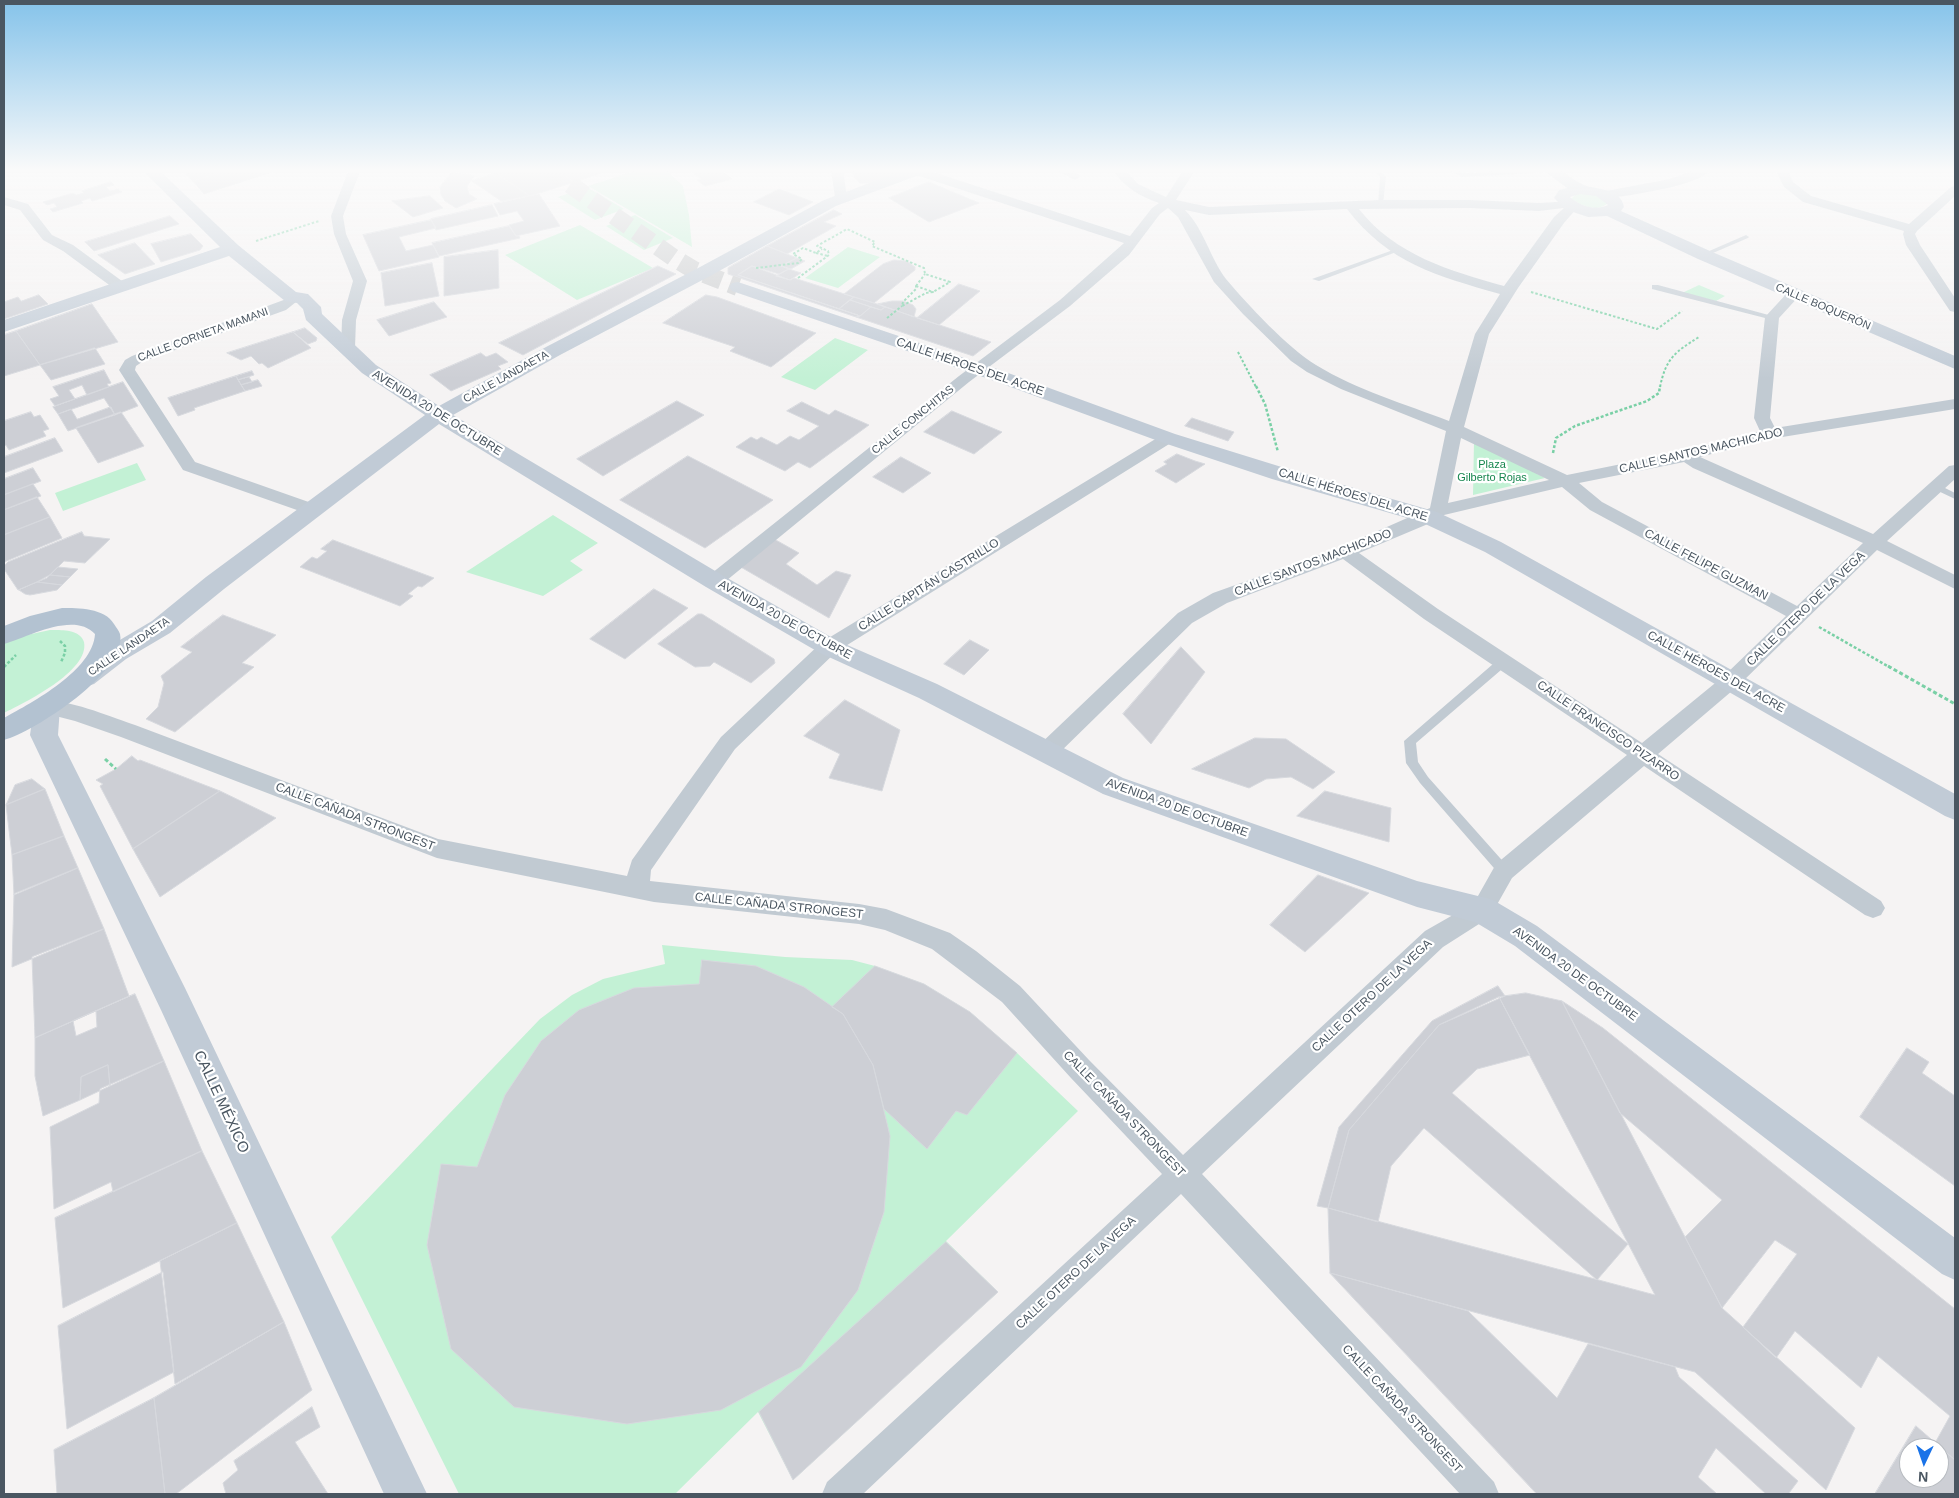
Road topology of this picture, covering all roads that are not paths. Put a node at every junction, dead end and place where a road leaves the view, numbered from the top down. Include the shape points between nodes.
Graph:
1 (50, 239) edge
2 (222, 239) edge
3 (342, 239) edge
4 (764, 239) edge
5 (1129, 239) edge
6 (1196, 239) edge
7 (1379, 239) edge
8 (1546, 239) edge
9 (1674, 239) edge
10 (1740, 239) edge
11 (1911, 239) edge
12 (1134, 240) joint
13 (232, 249) junction
14 (1394, 251) junction
15 (1704, 255) junction
16 (1316, 279) dead end
17 (121, 287) junction
18 (738, 287) tunnel mouth
19 (1655, 287) dead end
20 (1510, 290) junction
21 (1794, 294) junction
22 (290, 299) junction
23 (1955, 308) edge
24 (1772, 317) junction
25 (4, 326) edge
26 (348, 348) junction
27 (1955, 364) edge
28 (978, 369) junction
29 (1955, 404) edge
30 (438, 415) junction
31 (1455, 429) junction
32 (1769, 434) junction
33 (1168, 438) junction
34 (1687, 456) junction
35 (1955, 470) edge
36 (1560, 478) junction
37 (1937, 487) junction
38 (1955, 496) edge
39 (314, 510) junction
40 (1433, 514) junction
41 (1875, 542) junction
42 (1345, 552) junction
43 (714, 580) junction
44 (1955, 583) edge
45 (1799, 615) junction
46 (4, 617) edge
47 (52, 629) junction
48 (12, 643) edge
49 (828, 647) junction
50 (1504, 661) junction
51 (1732, 680) junction
52 (79, 682) junction
53 (47, 707) junction
54 (4, 730) edge
55 (1046, 753) junction
56 (1644, 756) junction
57 (1955, 808) edge
58 (1504, 872) junction
59 (637, 888) junction
60 (1873, 908) dead end
61 (1482, 910) junction
62 (1182, 1174) junction
63 (1955, 1261) edge
64 (406, 1494) edge
65 (839, 1494) edge
66 (1482, 1494) edge

1 - 17 street via 68,248
2 - 13 main road, AVENIDA 20 DE OCTUBRE
3 - 26 street via 360,282 349,320
4 - 30 main road, CALLE LANDAETA
5 - 12 street
6 - 31 street, CALLE FELIPE GUZMAN via 1219,279 1296,358 1346,386
7 - 14 street
8 - 20 street
9 - 15 main road, CALLE BOQUERÓN
10 - 15 lane
11 - 23 street
12 - 28 street, CALLE CONCHITAS via 1065,303
13 - 17 main road
13 - 22 main road, AVENIDA 20 DE OCTUBRE
14 - 16 lane
14 - 20 street via 1430,267
15 - 21 main road, CALLE BOQUERÓN
17 - 25 main road
18 - 28 main road, CALLE HÉROES DEL ACRE
19 - 24 lane
20 - 31 street via 1482,334
21 - 24 street
21 - 27 main road, CALLE BOQUERÓN
22 - 26 main road, AVENIDA 20 DE OCTUBRE via 302,298 312,307 313,316
22 - 39 street, CALLE CORNETA MAMANI via 281,307 137,359 127,370 189,466
24 - 32 street via 1762,418
26 - 30 main road, AVENIDA 20 DE OCTUBRE via 369,370
28 - 33 main road, CALLE HÉROES DEL ACRE
28 - 43 street, CALLE CONCHITAS
29 - 32 street, CALLE SANTOS MACHICADO
30 - 39 main road, CALLE LANDAETA
30 - 43 main road, AVENIDA 20 DE OCTUBRE
31 - 36 street, CALLE FELIPE GUZMAN
31 - 40 street
32 - 34 street, CALLE SANTOS MACHICADO
33 - 40 main road, CALLE HÉROES DEL ACRE via 1280,474
33 - 49 street, CALLE CAPITÁN CASTRILLO
34 - 36 street, CALLE SANTOS MACHICADO
34 - 41 street
35 - 37 street, CALLE OTERO DE LA VEGA
36 - 40 street, CALLE SANTOS MACHICADO
36 - 45 street, CALLE FELIPE GUZMAN via 1596,506
37 - 38 lane
37 - 41 street, CALLE OTERO DE LA VEGA
39 - 52 main road, CALLE LANDAETA via 160,628 117,653
40 - 42 street, CALLE SANTOS MACHICADO
40 - 51 main road, CALLE HÉROES DEL ACRE
41 - 44 street
41 - 45 street, CALLE OTERO DE LA VEGA
42 - 50 street, CALLE FRANCISCO PIZARRO via 1431,614
42 - 55 street, CALLE SANTOS MACHICADO via 1220,598 1185,618
43 - 49 main road, AVENIDA 20 DE OCTUBRE
45 - 51 street, CALLE OTERO DE LA VEGA
46 - 47 main road via 30,619
47 - 48 main road
47 - 52 main road via 74,616 96,621 106,629 106,648
49 - 55 main road, AVENIDA 20 DE OCTUBRE via 928,691
49 - 59 street, CALLE CAPITÁN CASTRILLO via 728,743 640,867
50 - 56 street, CALLE FRANCISCO PIZARRO
50 - 58 lane via 1410,741 1412,763 1424,780
51 - 56 street, CALLE OTERO DE LA VEGA
51 - 57 main road, CALLE HÉROES DEL ACRE
52 - 53 main road
53 - 54 main road
53 - 59 street, CALLE CAÑADA STRONGEST via 128,731 437,848
53 - 64 main road, CALLE MÉXICO via 44,735 173,999
55 - 61 main road, AVENIDA 20 DE OCTUBRE via 1122,790 1417,894
56 - 58 street, CALLE OTERO DE LA VEGA
56 - 60 street, CALLE FRANCISCO PIZARRO
58 - 61 street, CALLE OTERO DE LA VEGA
59 - 62 street, CALLE CAÑADA STRONGEST via 859,914 886,920 941,941 1011,994
61 - 62 street, CALLE OTERO DE LA VEGA via 1434,939
61 - 63 main road, AVENIDA 20 DE OCTUBRE via 1526,936
62 - 65 street, CALLE OTERO DE LA VEGA
62 - 66 street, CALLE CAÑADA STRONGEST

